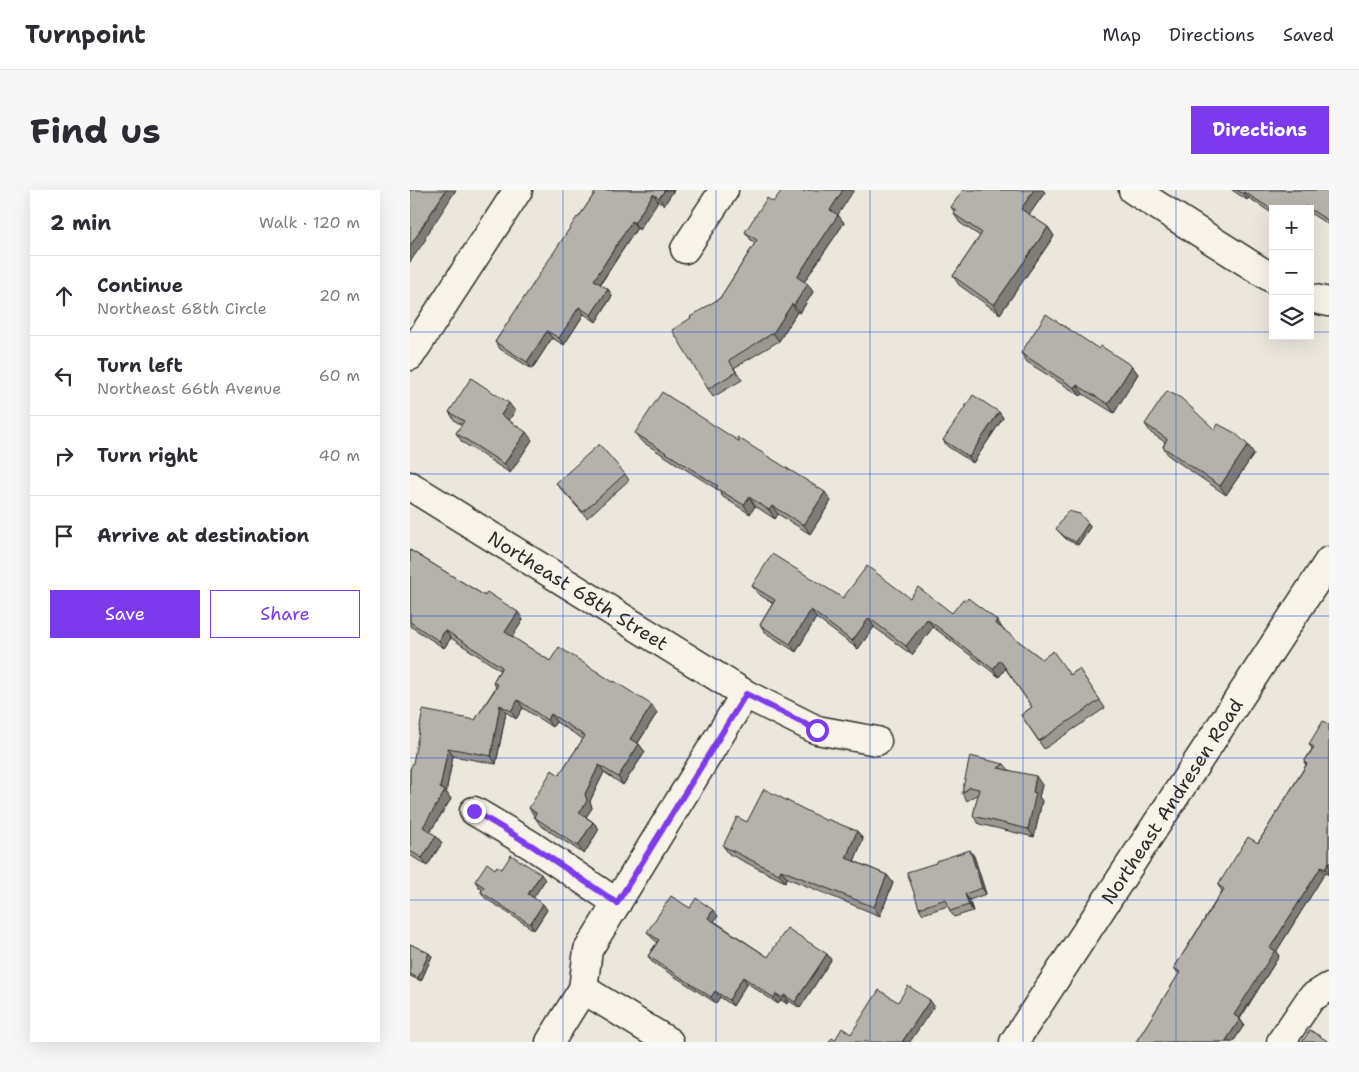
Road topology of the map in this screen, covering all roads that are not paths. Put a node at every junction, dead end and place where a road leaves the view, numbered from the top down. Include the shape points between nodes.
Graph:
1 (518, 190) edge
2 (724, 190) edge
3 (1133, 190) edge
4 (685, 250) dead end
5 (1269, 276) edge
6 (1314, 299) edge
7 (1329, 302) edge
8 (410, 356) edge
9 (410, 486) edge
10 (1329, 561) edge
11 (746, 694) junction
12 (878, 741) dead end
13 (474, 811) dead end
14 (617, 903) junction
15 (1329, 987) edge
16 (583, 989) junction
17 (550, 1042) edge
18 (670, 1042) edge
19 (1014, 1042) edge
20 (1281, 1042) edge

1 - 8 street
2 - 4 street
3 - 5 street
6 - 7 street
9 - 11 street, Northeast 68th Street
10 - 19 street, Northeast Andresen Road
11 - 12 street, Northeast 68th Street via 817,730
11 - 14 street
13 - 14 street
14 - 16 street via 588,950
15 - 20 street via 1311,998
16 - 17 street
16 - 18 street

